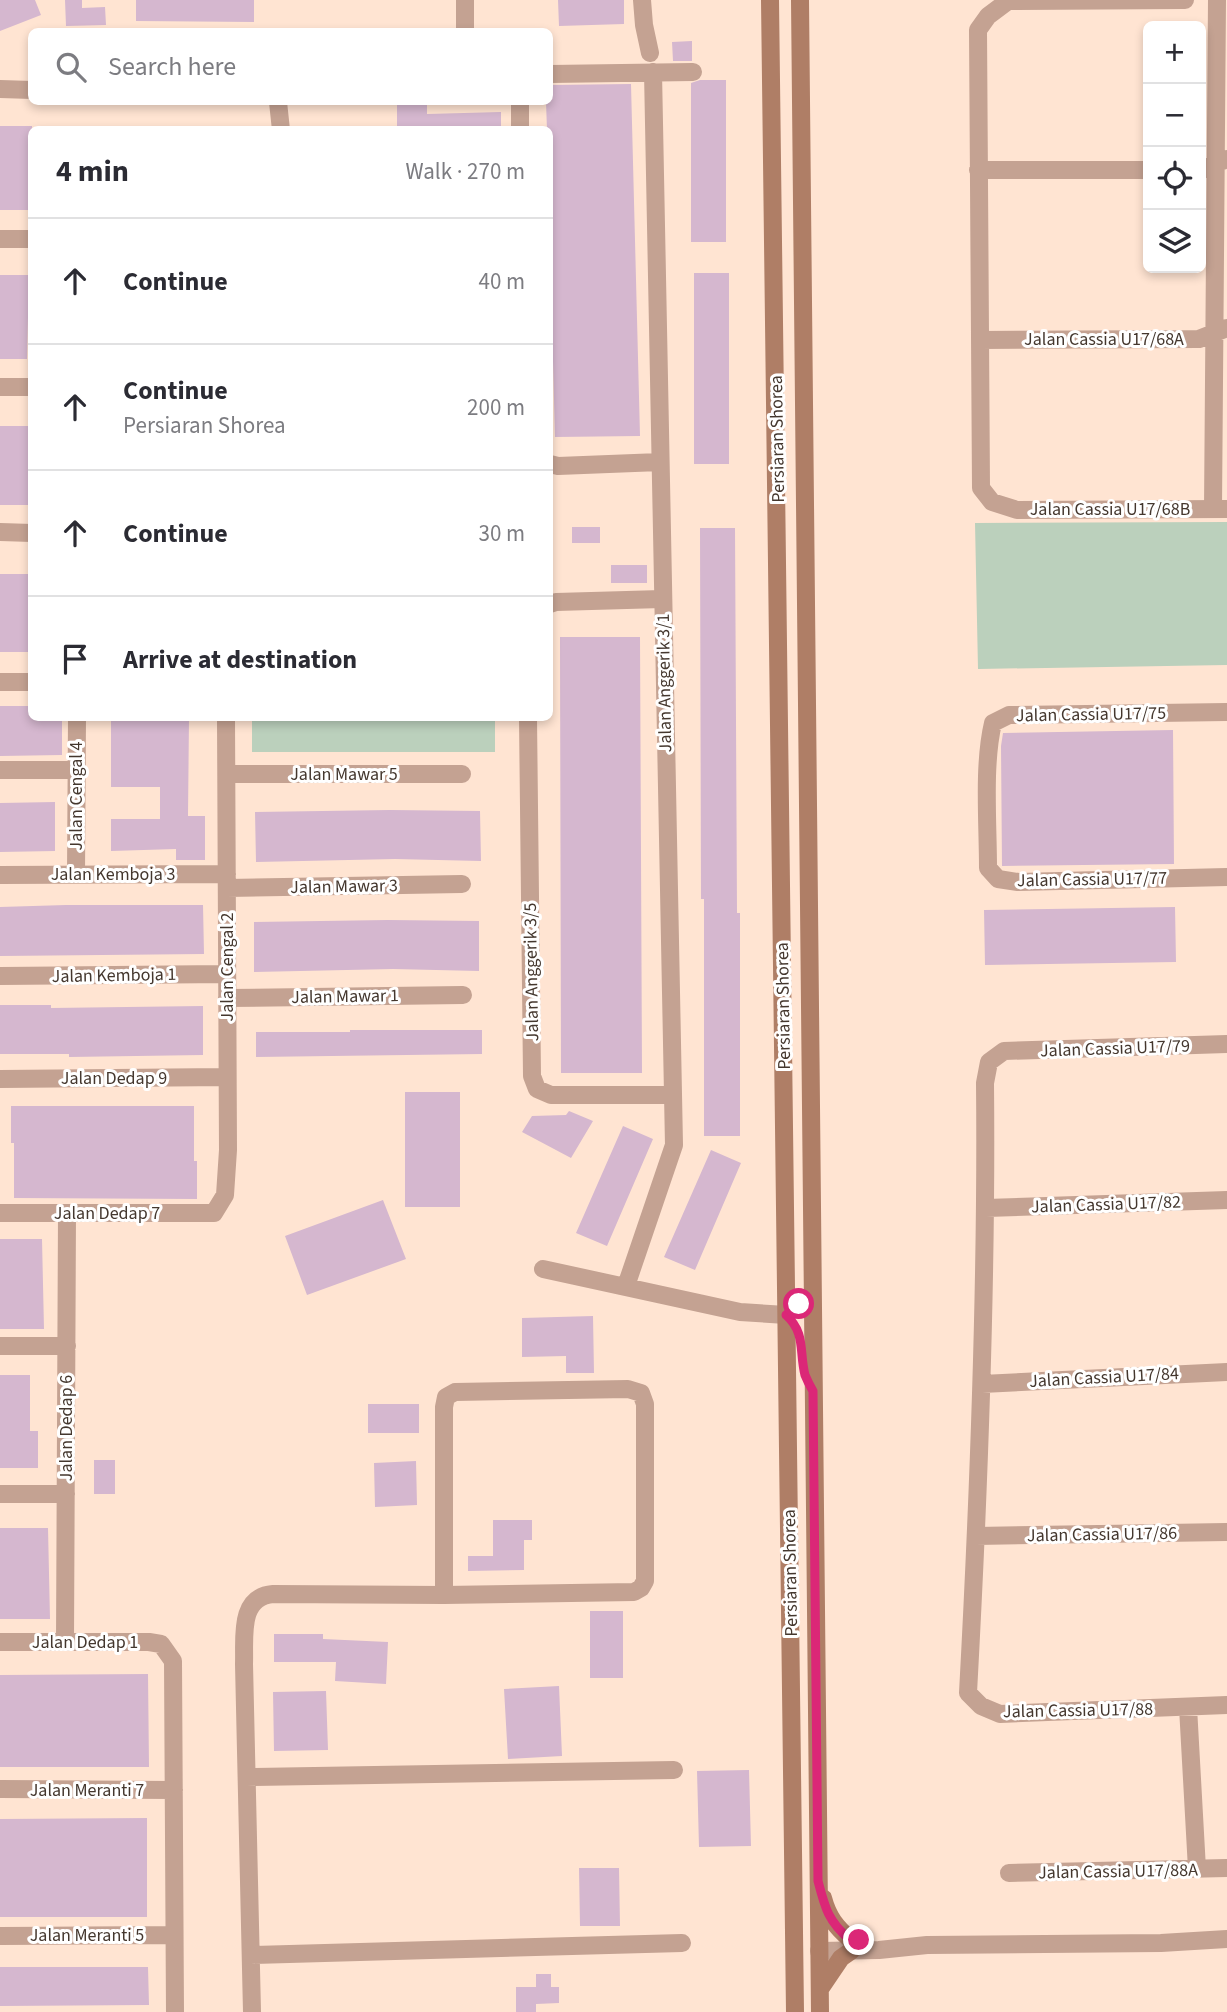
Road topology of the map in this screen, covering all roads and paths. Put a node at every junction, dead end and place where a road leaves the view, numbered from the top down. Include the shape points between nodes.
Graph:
1 (465, 0) edge
2 (642, 0) edge
3 (770, 0) edge
4 (800, 0) edge
5 (1185, 0) edge
6 (1217, 0) edge
7 (465, 28) edge
8 (650, 53) dead end
9 (653, 72) junction
10 (692, 72) dead end
11 (553, 74) edge
12 (0, 89) edge
13 (28, 90) edge
14 (278, 105) edge
15 (520, 105) edge
16 (281, 126) edge
17 (520, 126) edge
18 (1214, 164) edge
19 (978, 170) junction
20 (1143, 170) edge
21 (0, 239) edge
22 (28, 239) edge
23 (1221, 330) edge
24 (980, 340) junction
25 (0, 387) edge
26 (28, 387) edge
27 (660, 462) junction
28 (553, 465) edge
29 (1220, 509) edge
30 (0, 532) edge
31 (28, 533) edge
32 (662, 599) junction
33 (553, 603) edge
34 (0, 682) edge
35 (28, 682) edge
36 (1227, 712) edge
37 (76, 721) edge
38 (226, 721) edge
39 (528, 721) edge
40 (0, 770) edge
41 (76, 770) junction
42 (227, 774) junction
43 (462, 774) dead end
44 (988, 800) joint
45 (0, 874) edge
46 (76, 874) junction
47 (1227, 877) edge
48 (227, 881) junction
49 (462, 884) dead end
50 (227, 974) junction
51 (0, 976) edge
52 (463, 995) dead end
53 (227, 998) junction
54 (1227, 1044) edge
55 (1004, 1051) joint
56 (227, 1077) junction
57 (0, 1079) edge
58 (671, 1095) junction
59 (1227, 1200) edge
60 (986, 1208) junction
61 (0, 1213) edge
62 (68, 1213) junction
63 (214, 1213) joint
64 (811, 1244) junction
65 (543, 1269) dead end
66 (626, 1286) junction
67 (786, 1315) junction
68 (0, 1346) edge
69 (67, 1346) junction
70 (1227, 1372) edge
71 (982, 1384) junction
72 (813, 1391) junction
73 (0, 1494) edge
74 (66, 1494) junction
75 (1227, 1532) edge
76 (976, 1536) junction
77 (444, 1595) junction
78 (0, 1642) edge
79 (65, 1642) junction
80 (1227, 1705) edge
81 (1188, 1707) junction
82 (674, 1770) dead end
83 (247, 1777) junction
84 (0, 1789) edge
85 (174, 1790) junction
86 (1227, 1868) edge
87 (1198, 1869) junction
88 (1009, 1873) dead end
89 (793, 1877) junction
90 (818, 1881) junction
91 (174, 1935) junction
92 (0, 1936) edge
93 (1227, 1939) edge
94 (682, 1943) dead end
95 (818, 1945) junction
96 (851, 1946) junction
97 (251, 1955) junction
98 (820, 1990) junction
99 (795, 2003) edge
100 (175, 2012) edge
101 (252, 2012) edge
102 (820, 2012) edge

1 - 7 street
2 - 8 street
3 - 67 main road, Persiaran Shorea
4 - 64 main road, Persiaran Shorea
5 - 19 street, Jalan Cassia U17/68B via 1008,1 988,16 978,30
6 - 18 street
9 - 10 street
9 - 11 street
9 - 27 street, Jalan Anggerik 3/1
12 - 13 street
14 - 16 street
15 - 17 street
18 - 23 street
19 - 20 street
19 - 24 street, Jalan Cassia U17/68B
21 - 22 street
23 - 24 street, Jalan Cassia U17/68A via 1199,339
23 - 29 street
24 - 29 street, Jalan Cassia U17/68B via 981,488 992,502 1017,510
25 - 26 street
27 - 28 street
27 - 32 street, Jalan Anggerik 3/1
30 - 31 street
32 - 33 street
32 - 58 street, Jalan Anggerik 3/1
34 - 35 street
36 - 44 street, Jalan Cassia U17/75 via 1009,715 993,723
37 - 41 street, Jalan Cengal 4
38 - 42 street, Jalan Cengal 2
39 - 58 street, Jalan Anggerik 3/5 via 531,1076 537,1089 551,1095
40 - 41 street
41 - 46 street, Jalan Cengal 4
42 - 43 street, Jalan Mawar 5
42 - 48 street, Jalan Cengal 2
44 - 47 street, Jalan Cassia U17/77 via 988,868 998,879
45 - 46 street, Jalan Kemboja 3
46 - 48 street, Jalan Kemboja 3
48 - 49 street, Jalan Mawar 3
48 - 50 street, Jalan Cengal 2
50 - 51 street, Jalan Kemboja 1
50 - 53 street, Jalan Cengal 2
52 - 53 street, Jalan Mawar 1
53 - 56 street, Jalan Cengal 2
54 - 55 street, Jalan Cassia U17/79
55 - 60 street, Jalan Cassia U17/88 via 989,1062 985,1083
56 - 57 street, Jalan Dedap 9
56 - 63 street, Jalan Cengal 2 via 225,1195
58 - 66 street, Jalan Anggerik 3/1 via 674,1145
59 - 60 street, Jalan Cassia U17/82
60 - 71 street, Jalan Cassia U17/88
61 - 62 street, Jalan Dedap 7
62 - 63 street, Jalan Dedap 7
62 - 69 street, Jalan Dedap 6
64 - 67 main road via 799,1304
64 - 72 main road, Persiaran Shorea
65 - 66 street
66 - 67 street via 740,1312
67 - 72 main road via 800,1335
67 - 89 main road, Persiaran Shorea
68 - 69 street
69 - 74 street, Jalan Dedap 6
70 - 71 street, Jalan Cassia U17/84
71 - 76 street, Jalan Cassia U17/88
72 - 90 main road, Persiaran Shorea
73 - 74 street
74 - 79 street, Jalan Dedap 6
75 - 76 street, Jalan Cassia U17/86
76 - 81 street, Jalan Cassia U17/88 via 968,1693 981,1706 1000,1714
77 - 77 street via 634,1592 641,1588 645,1581 645,1404 640,1394 628,1389 455,1392 446,1397
77 - 83 street via 273,1594 256,1598 245,1622
78 - 79 street, Jalan Dedap 1
79 - 85 street, Jalan Dedap 1 via 149,1642 161,1644 167,1651 173,1661
80 - 81 street, Jalan Cassia U17/88
81 - 87 street
82 - 83 street
83 - 97 street
84 - 85 street, Jalan Meranti 7
85 - 91 street
86 - 87 street, Jalan Cassia U17/88A
87 - 88 street, Jalan Cassia U17/88A
89 - 95 main road via 802,1912
89 - 99 main road, Persiaran Shorea
90 - 95 main road, Persiaran Shorea
90 - 96 main road via 826,1912
91 - 92 street, Jalan Meranti 5
91 - 100 street
93 - 96 street via 927,1945 880,1940
94 - 97 street
95 - 96 street
95 - 98 main road, Persiaran Shorea
95 - 99 main road via 802,1969
96 - 98 main road
97 - 101 street
98 - 102 main road, Persiaran Shorea

